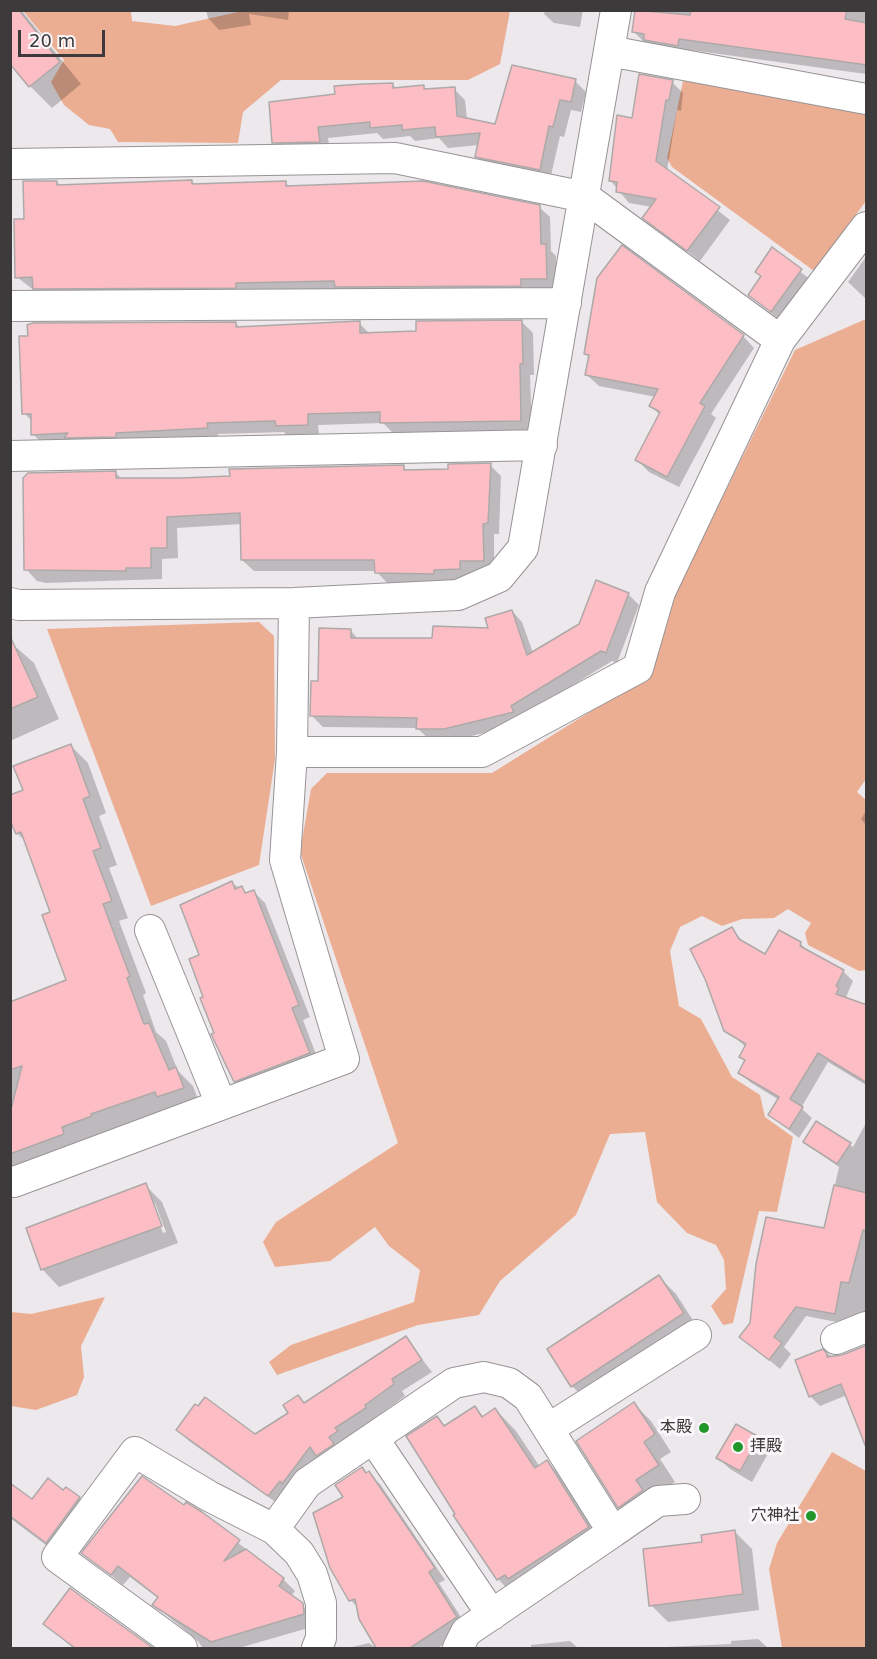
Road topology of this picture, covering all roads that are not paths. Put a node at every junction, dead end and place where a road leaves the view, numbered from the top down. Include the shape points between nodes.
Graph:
1 (615, 10) edge
2 (609, 51) junction
3 (867, 99) edge
4 (10, 164) edge
5 (585, 197) junction
6 (867, 227) edge
7 (566, 303) junction
8 (10, 306) edge
9 (780, 340) junction
10 (542, 445) junction
11 (10, 456) edge
12 (10, 603) edge
13 (294, 603) junction
14 (292, 752) junction
15 (150, 930) dead end
16 (221, 1104) junction
17 (10, 1181) edge
18 (867, 1327) edge
19 (696, 1335) dead end
20 (836, 1339) dead end
21 (548, 1429) junction
22 (373, 1438) junction
23 (685, 1499) dead end
24 (274, 1529) junction
25 (613, 1532) junction
26 (492, 1615) junction
27 (182, 1648) edge
28 (317, 1648) edge
29 (458, 1648) edge

1 - 2 street
2 - 3 street
2 - 5 street
4 - 5 street via 395,158
5 - 7 street
5 - 9 street
6 - 9 street
7 - 8 street
7 - 10 street
9 - 14 street via 660,592 638,668 482,752
10 - 11 street
10 - 13 street via 523,549 499,577 458,595
12 - 13 street
13 - 14 street
14 - 16 street via 285,860 344,1059
15 - 16 street
16 - 17 street
18 - 20 street
19 - 21 street
21 - 22 street via 528,1397 509,1383 484,1377 454,1383
21 - 25 street
22 - 24 street via 308,1483
22 - 26 street
23 - 25 street via 658,1501
24 - 27 street via 135,1452 57,1557
24 - 28 street via 299,1553 312,1575 321,1603 321,1638
25 - 26 street
26 - 29 street via 466,1632

